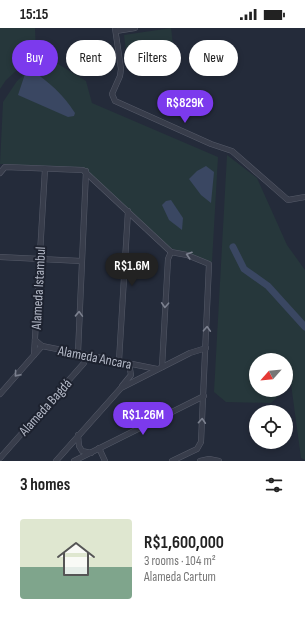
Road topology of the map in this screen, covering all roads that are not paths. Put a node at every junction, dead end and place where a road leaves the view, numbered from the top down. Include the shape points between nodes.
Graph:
1 (135, 28) edge
2 (116, 29) edge
3 (45, 169) junction
4 (86, 171) junction
5 (0, 173) edge
6 (305, 197) edge
7 (128, 211) junction
8 (171, 252) junction
9 (0, 257) edge
10 (39, 260) junction
11 (82, 261) junction
12 (35, 340) junction
13 (42, 346) junction
14 (206, 348) junction
15 (78, 353) junction
16 (34, 355) junction
17 (87, 355) junction
18 (119, 361) junction
19 (129, 363) junction
20 (160, 368) junction
21 (120, 388) junction
22 (0, 394) edge
23 (204, 396) junction
24 (78, 435) junction
25 (67, 448) junction
26 (80, 448) junction
27 (99, 448) junction
28 (91, 453) junction
29 (0, 457) edge
30 (76, 460) edge
31 (4, 461) edge
32 (56, 461) edge
33 (106, 461) edge
34 (172, 461) edge
35 (200, 461) edge
36 (219, 461) edge

1 - 2 street
2 - 6 street via 121,69 112,94 115,101 210,144 232,151 288,200
3 - 4 street
3 - 5 street via 5,167
3 - 10 street, Alameda Istambul
4 - 7 street
4 - 11 street
7 - 8 street
7 - 18 street
14 -> 8 street via 209,264 183,253
8 -> 20 street via 168,259
9 - 10 street
10 - 11 street
10 - 12 street, Alameda Istambul
15 -> 11 street
12 - 13 street, Alameda Ancara
12 - 16 street, Alameda Istambul
13 - 15 street, Alameda Ancara
13 - 16 street
14 - 20 street
14 - 23 street
15 - 17 street, Alameda Ancara
16 -> 22 street
17 - 18 street, Alameda Ancara
17 - 29 street, Alameda Bagdá via 84,363
18 - 19 street, Alameda Ancara
19 - 20 street, Alameda Ancara
19 - 21 street via 131,375
20 - 21 street
21 - 24 street
23 - 27 street
34 -> 23 street via 200,446
24 - 25 street
24 - 26 street
25 - 26 street via 72,445
25 - 32 street
26 - 28 street
26 - 30 street
27 - 28 street
27 - 33 street
28 - 30 street
29 - 31 street
35 - 36 street

